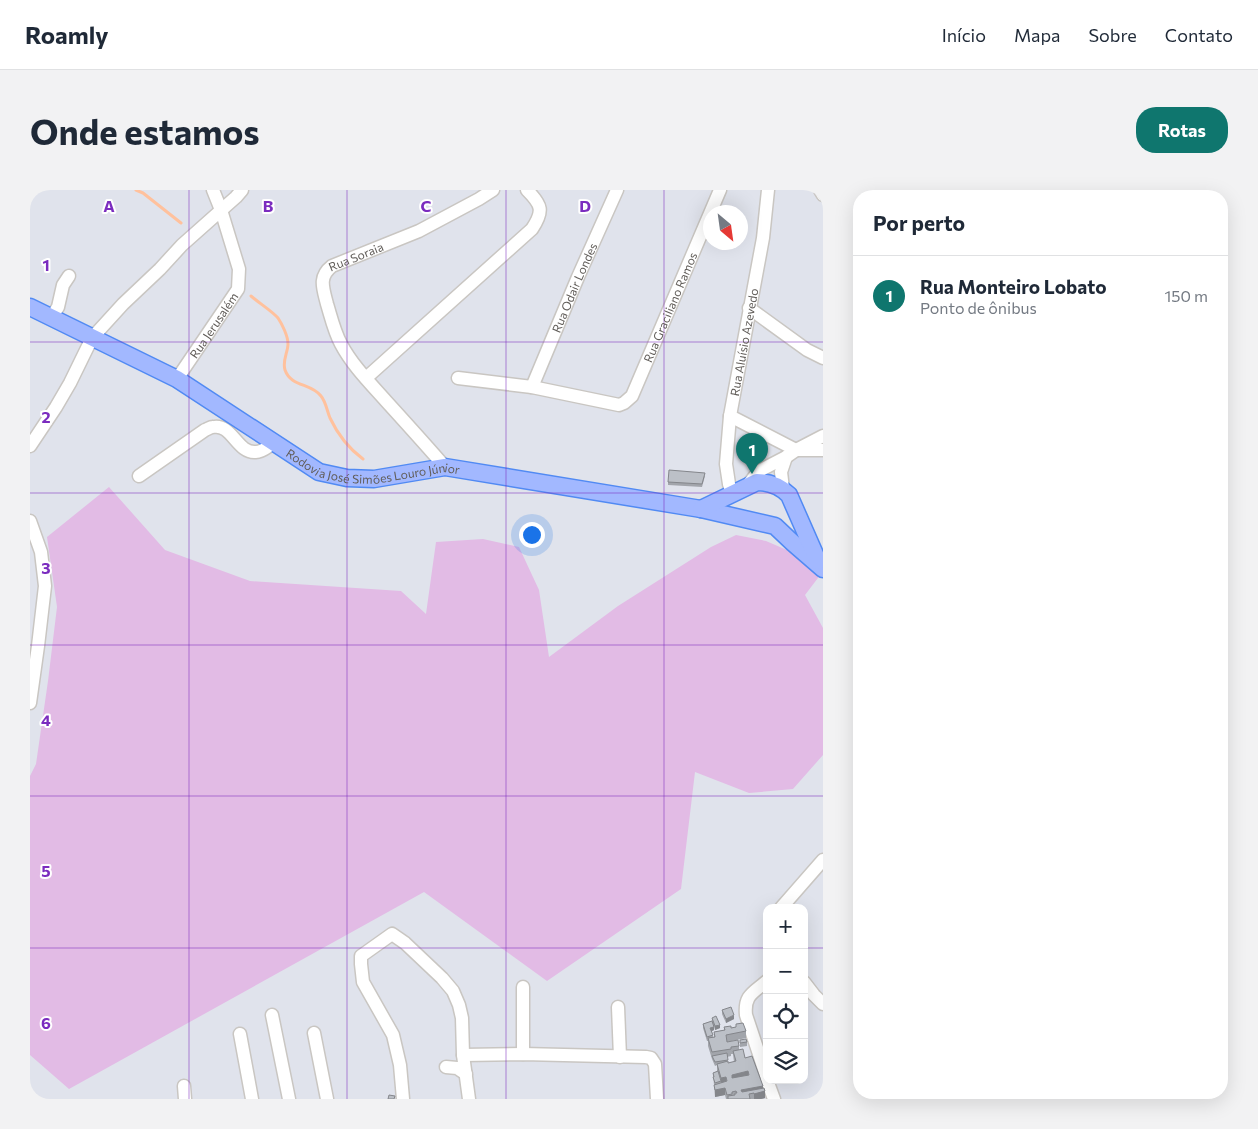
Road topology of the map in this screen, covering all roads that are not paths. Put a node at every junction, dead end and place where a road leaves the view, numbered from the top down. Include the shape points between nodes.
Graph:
1 (213, 190) edge
2 (242, 190) edge
3 (493, 190) edge
4 (527, 190) edge
5 (616, 190) edge
6 (720, 190) edge
7 (768, 190) edge
8 (820, 190) edge
9 (823, 195) edge
10 (221, 210) junction
11 (69, 276) dead end
12 (30, 306) edge
13 (749, 308) junction
14 (53, 315) junction
15 (76, 330) junction
16 (92, 338) junction
17 (823, 358) edge
18 (366, 378) junction
19 (458, 378) dead end
20 (176, 379) junction
21 (532, 387) junction
22 (730, 416) junction
23 (823, 436) edge
24 (274, 443) junction
25 (30, 446) edge
26 (823, 450) edge
27 (791, 454) junction
28 (445, 467) junction
29 (139, 476) dead end
30 (747, 486) junction
31 (786, 492) junction
32 (732, 494) junction
33 (701, 509) junction
34 (741, 517) junction
35 (30, 521) edge
36 (775, 526) junction
37 (822, 568) edge
38 (30, 703) edge
39 (823, 860) edge
40 (784, 904) edge
41 (763, 984) edge
42 (523, 987) dead end
43 (808, 987) edge
44 (823, 1004) edge
45 (618, 1007) dead end
46 (272, 1014) dead end
47 (314, 1033) dead end
48 (240, 1034) dead end
49 (524, 1054) junction
50 (464, 1055) junction
51 (620, 1056) junction
52 (446, 1067) dead end
53 (763, 1067) edge
54 (466, 1074) junction
55 (769, 1084) edge
56 (252, 1099) edge
57 (289, 1099) edge
58 (328, 1099) edge
59 (403, 1099) edge
60 (469, 1099) edge
61 (657, 1099) edge
62 (774, 1099) edge

1 - 10 street, Rua Jerusalém
2 - 10 street
3 - 18 street, Rua Soraia via 419,231 332,266 323,275 334,328 341,344
4 - 18 street via 540,208 532,229
5 - 21 street, Rua Odair Londes
6 - 21 street, Rua Graciliano Ramos via 632,396 618,405
7 - 13 street, Rua Aluísio Azevedo via 763,238
8 - 9 street
10 - 16 street via 182,245
10 - 20 street, Rua Jerusalém via 238,269 238,289
11 - 14 street
12 - 14 main road, Rodovia José Simões Louro Júnior
12 - 15 main road, Rodovia José Simões Louro Júnior
13 - 17 street
13 - 22 street, Rua Aluísio Azevedo
14 - 15 main road, Rodovia José Simões Louro Júnior
15 - 16 main road, Rodovia José Simões Louro Júnior
16 - 20 main road, Rodovia José Simões Louro Júnior
16 - 25 street via 61,399
18 - 28 street, Rua Soraia
19 - 21 street
20 - 24 main road, Rodovia José Simões Louro Júnior
22 - 27 street
22 - 32 street, Rua Aluísio Azevedo via 726,464
23 - 27 street
24 - 28 main road, Rodovia José Simões Louro Júnior via 319,472 347,478 374,479
24 - 29 street via 254,453 245,450 223,428 214,426
26 - 27 street
27 - 30 street via 761,470
27 - 31 street via 781,472
28 - 33 main road, Rodovia José Simões Louro Júnior
30 - 31 main road via 766,482
30 - 32 main road
31 - 36 main road via 792,505 791,512 789,518
31 - 37 main road, Rodovia José Simões Louro Júnior
32 - 33 main road
32 - 34 main road
33 - 34 main road, Rodovia José Simões Louro Júnior
34 - 36 main road, Rodovia José Simões Louro Júnior
35 - 38 street via 41,552 44,586
36 - 37 main road, Rodovia José Simões Louro Júnior
39 - 40 street
41 - 53 street via 747,998 745,1006
42 - 49 street
43 - 44 street
45 - 51 street
46 - 57 street
47 - 58 street
48 - 56 street
49 - 50 street
49 - 51 street
50 - 54 street
50 - 59 street via 462,1018 453,991 392,934 361,956 361,964 364,982 393,1035
51 - 61 street via 654,1060
52 - 54 street via 457,1068
54 - 60 street
55 - 62 street

